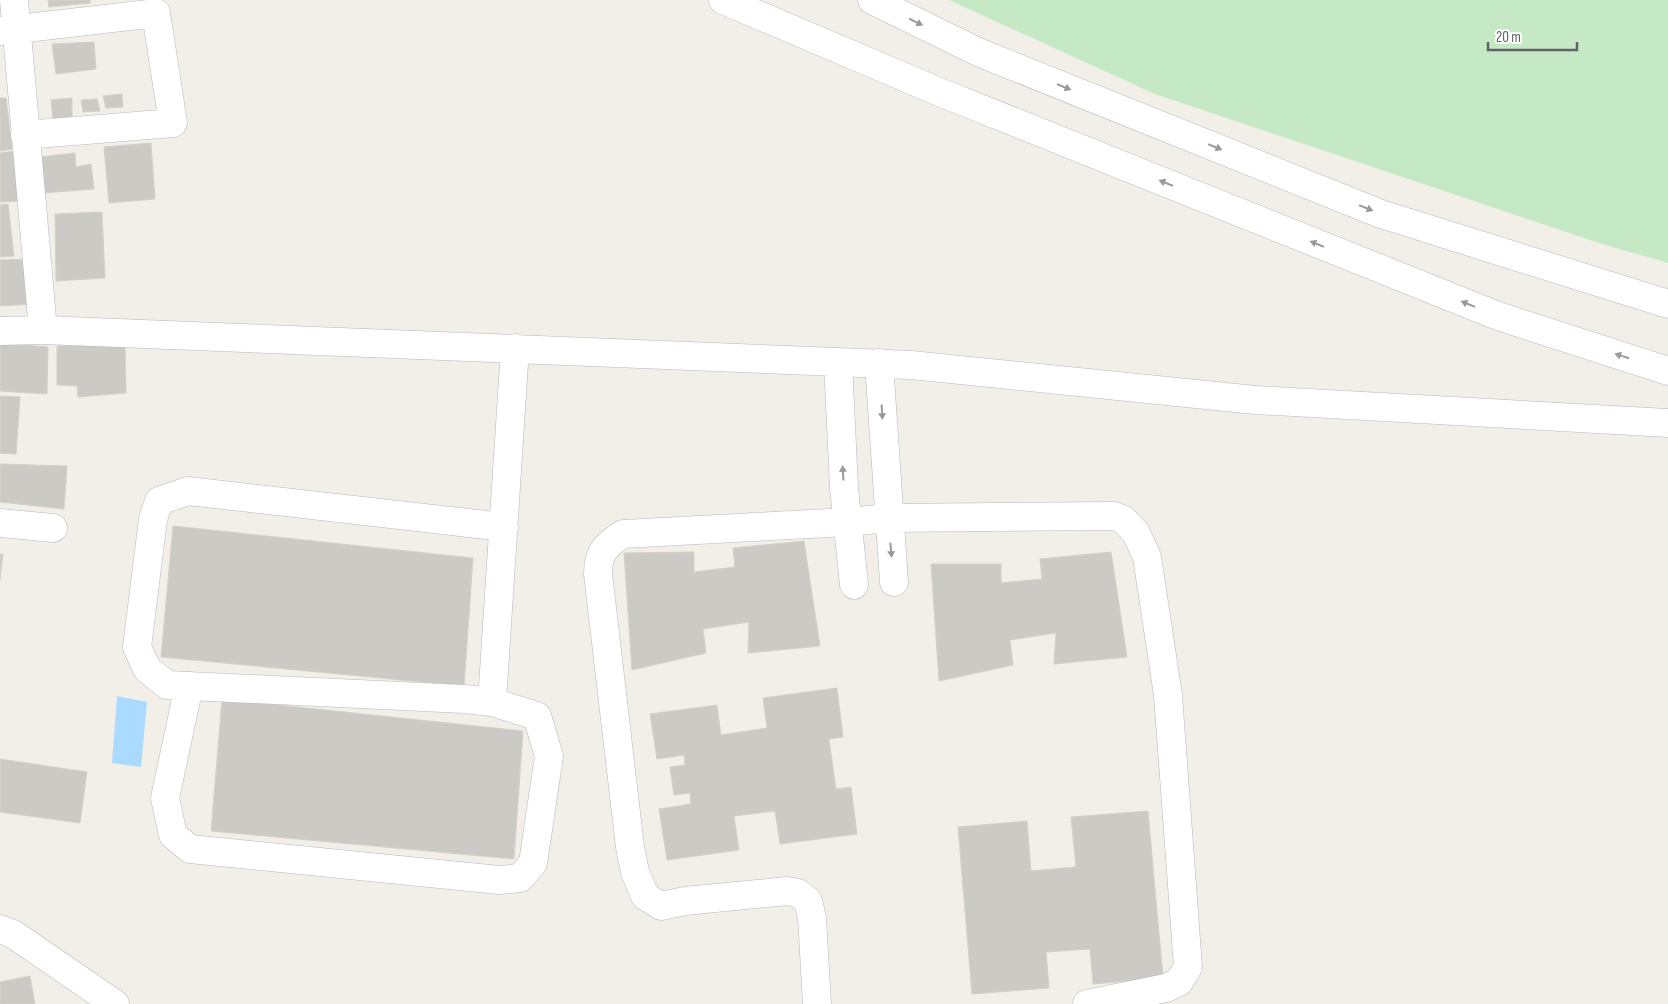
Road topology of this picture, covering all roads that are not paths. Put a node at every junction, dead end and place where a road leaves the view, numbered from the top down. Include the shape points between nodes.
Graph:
1 (14, 0) edge
2 (723, 0) edge
3 (872, 0) edge
4 (8, 30) edge
5 (26, 135) junction
6 (1668, 304) edge
7 (43, 330) junction
8 (0, 331) edge
9 (515, 348) junction
10 (838, 362) junction
11 (879, 363) junction
12 (1668, 371) edge
13 (1668, 423) edge
14 (888, 518) junction
15 (848, 522) junction
16 (0, 523) edge
17 (504, 527) junction
18 (53, 528) dead end
19 (894, 582) dead end
20 (854, 585) dead end
21 (189, 686) junction
22 (492, 702) junction
23 (0, 929) edge
24 (114, 1004) edge
25 (817, 1004) edge
26 (1086, 1004) edge

1 - 4 street
12 -> 2 street via 1498,316 937,91
3 -> 6 street via 978,52 1381,214
4 - 5 street
4 - 5 street via 156,13 173,123
5 - 7 street
7 - 8 street
7 - 9 street
9 - 10 street
9 - 17 street
10 - 11 street
15 -> 10 street
11 - 13 street via 1255,400
11 -> 14 street
14 - 15 street
14 -> 19 street
14 - 26 street via 1114,516 1124,520 1136,533 1147,557 1168,695 1188,967 1179,982 1166,988
15 - 20 street
15 - 25 street via 623,534 610,542 598,562 630,847 635,872 645,896 661,906 798,893 808,901 812,918
16 - 18 street
17 - 21 street via 188,491 159,501 153,520 137,647 147,669 167,685
17 - 22 street
21 - 22 street
21 - 22 street via 165,798 174,835 190,849 499,880 520,878 533,863 549,756 537,716
23 - 24 street via 13,934

